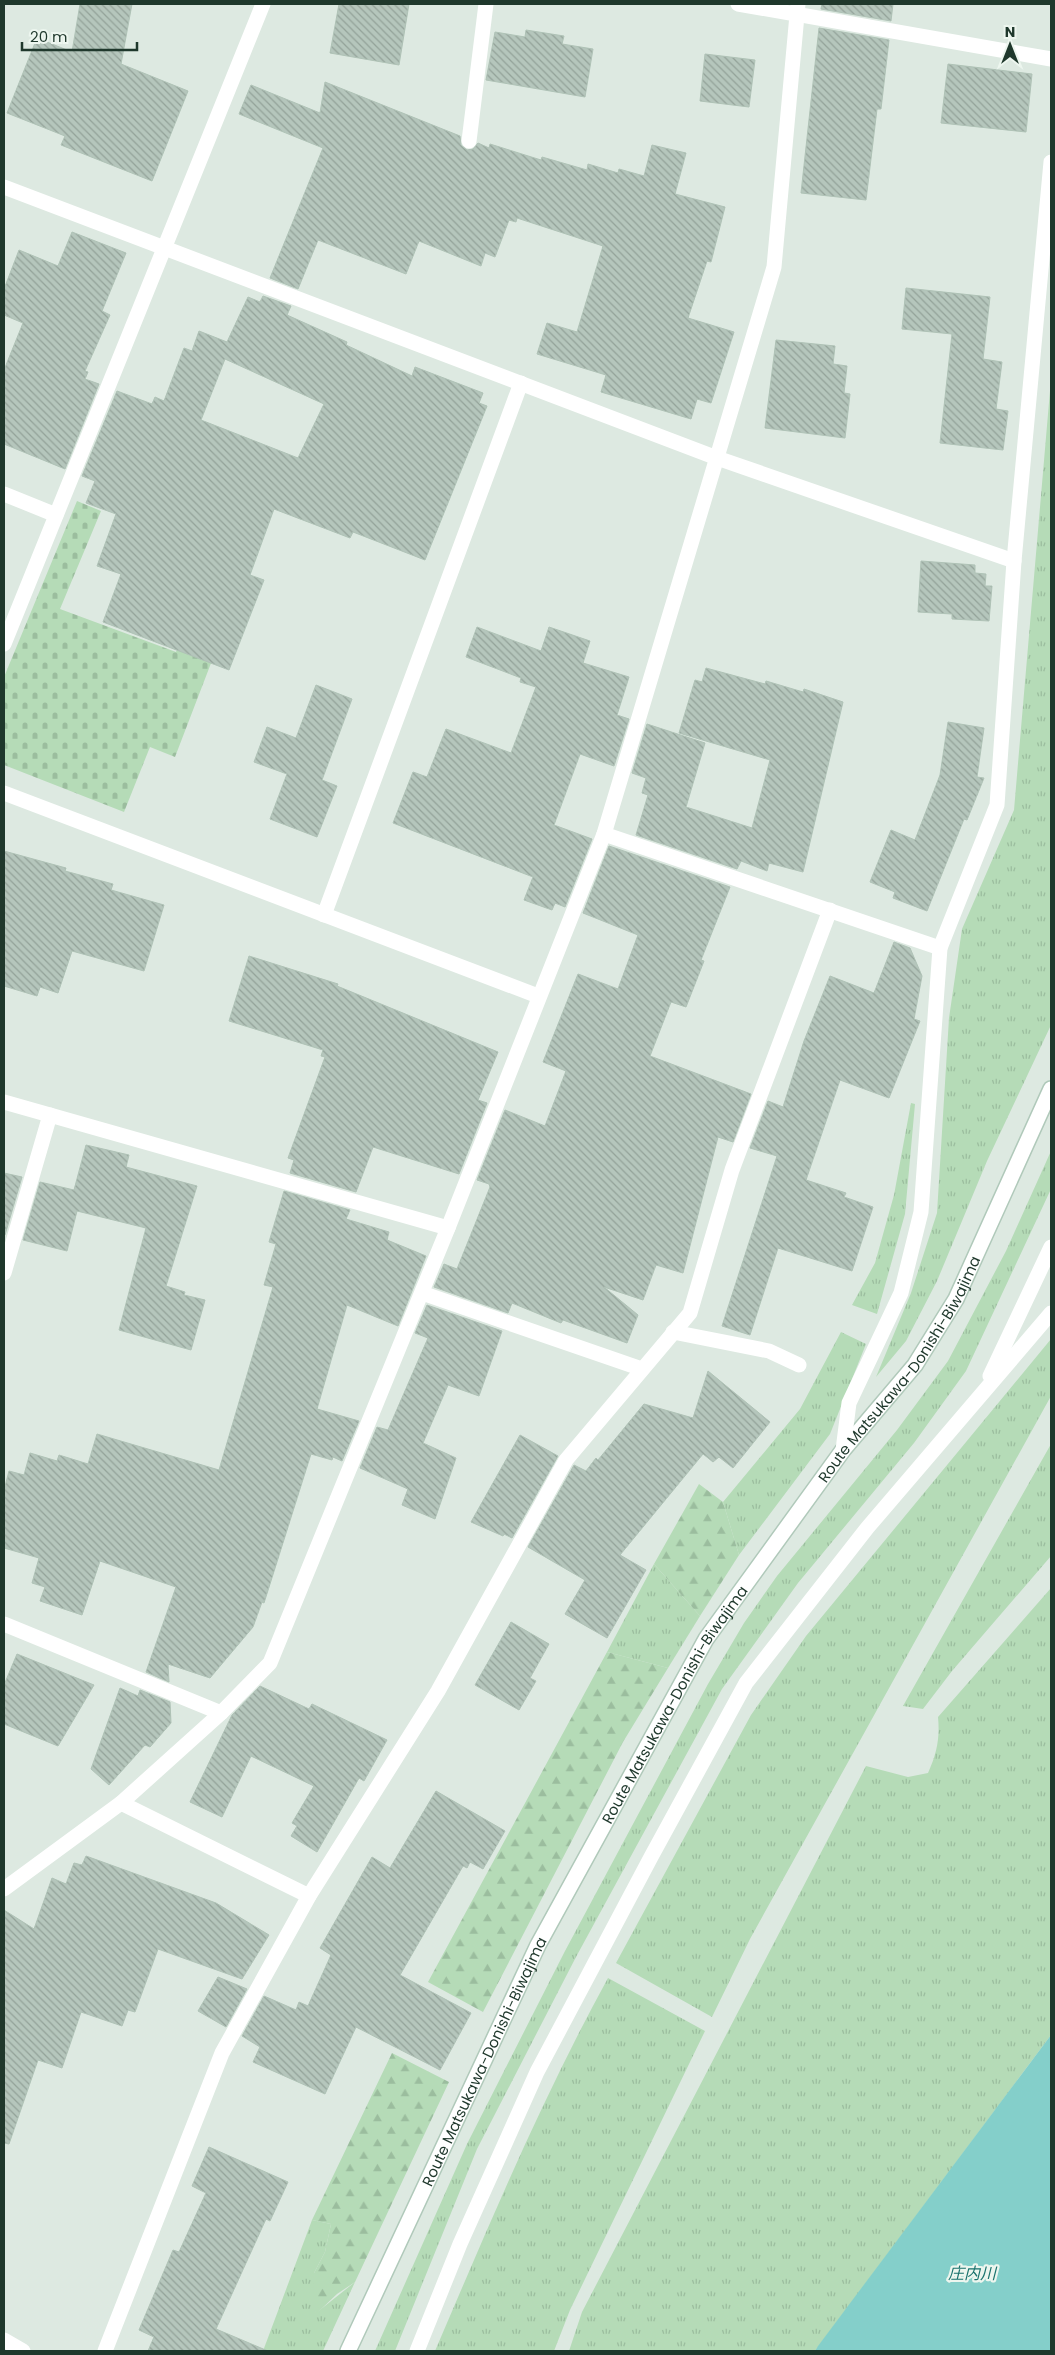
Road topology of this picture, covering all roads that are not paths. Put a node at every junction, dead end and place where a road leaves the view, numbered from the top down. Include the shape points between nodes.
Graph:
1 (263, 4) edge
2 (486, 4) edge
3 (738, 4) edge
4 (798, 9) edge
5 (1051, 59) edge
6 (469, 141) dead end
7 (1051, 162) edge
8 (4, 187) edge
9 (164, 248) junction
10 (521, 383) junction
11 (717, 458) junction
12 (4, 494) edge
13 (56, 515) junction
14 (1014, 561) junction
15 (4, 644) edge
16 (4, 793) edge
17 (604, 834) junction
18 (830, 910) junction
19 (324, 915) junction
20 (940, 948) junction
21 (538, 996) junction
22 (1051, 1089) edge
23 (4, 1102) edge
24 (50, 1115) junction
25 (448, 1228) junction
26 (1051, 1247) edge
27 (4, 1272) edge
28 (422, 1293) junction
29 (1051, 1313) edge
30 (673, 1332) junction
31 (799, 1365) dead end
32 (642, 1369) junction
33 (981, 1395) junction
34 (843, 1450) junction
35 (4, 1624) edge
36 (221, 1713) junction
37 (121, 1803) junction
38 (4, 1888) edge
39 (309, 1896) junction
40 (4, 2340) edge
41 (22, 2351) edge
42 (105, 2351) edge
43 (348, 2351) edge
44 (418, 2351) edge

1 - 9 street
2 - 6 street
3 - 4 street
4 - 5 street
4 - 11 street via 774,267
7 - 14 street
8 - 9 street
9 - 10 street
9 - 13 street
10 - 11 street
10 - 19 street
11 - 14 street
11 - 17 street
12 - 13 street
13 - 15 street
14 - 20 street via 998,805
16 - 19 street
17 - 18 street
17 - 21 street
18 - 20 street
18 - 30 street via 732,1170 690,1313
19 - 21 street
20 - 34 street via 921,1212 901,1293 849,1403
21 - 25 street
22 - 34 street, Route Matsukawa-Donishi-Biwajima via 956,1298 915,1366
23 - 24 street
24 - 25 street
24 - 27 street
25 - 28 street
26 - 33 street
28 - 32 street
28 - 36 street via 270,1663
29 - 33 street
30 - 31 street via 769,1351
30 - 32 street
32 - 39 street via 566,1460 438,1691
33 - 44 street via 868,1527 746,1684 537,2072 460,2244
34 - 43 street, Route Matsukawa-Donishi-Biwajima via 701,1648 538,1945
35 - 36 street
36 - 37 street
37 - 38 street
37 - 39 street
39 - 42 street via 222,2053
40 - 41 street

